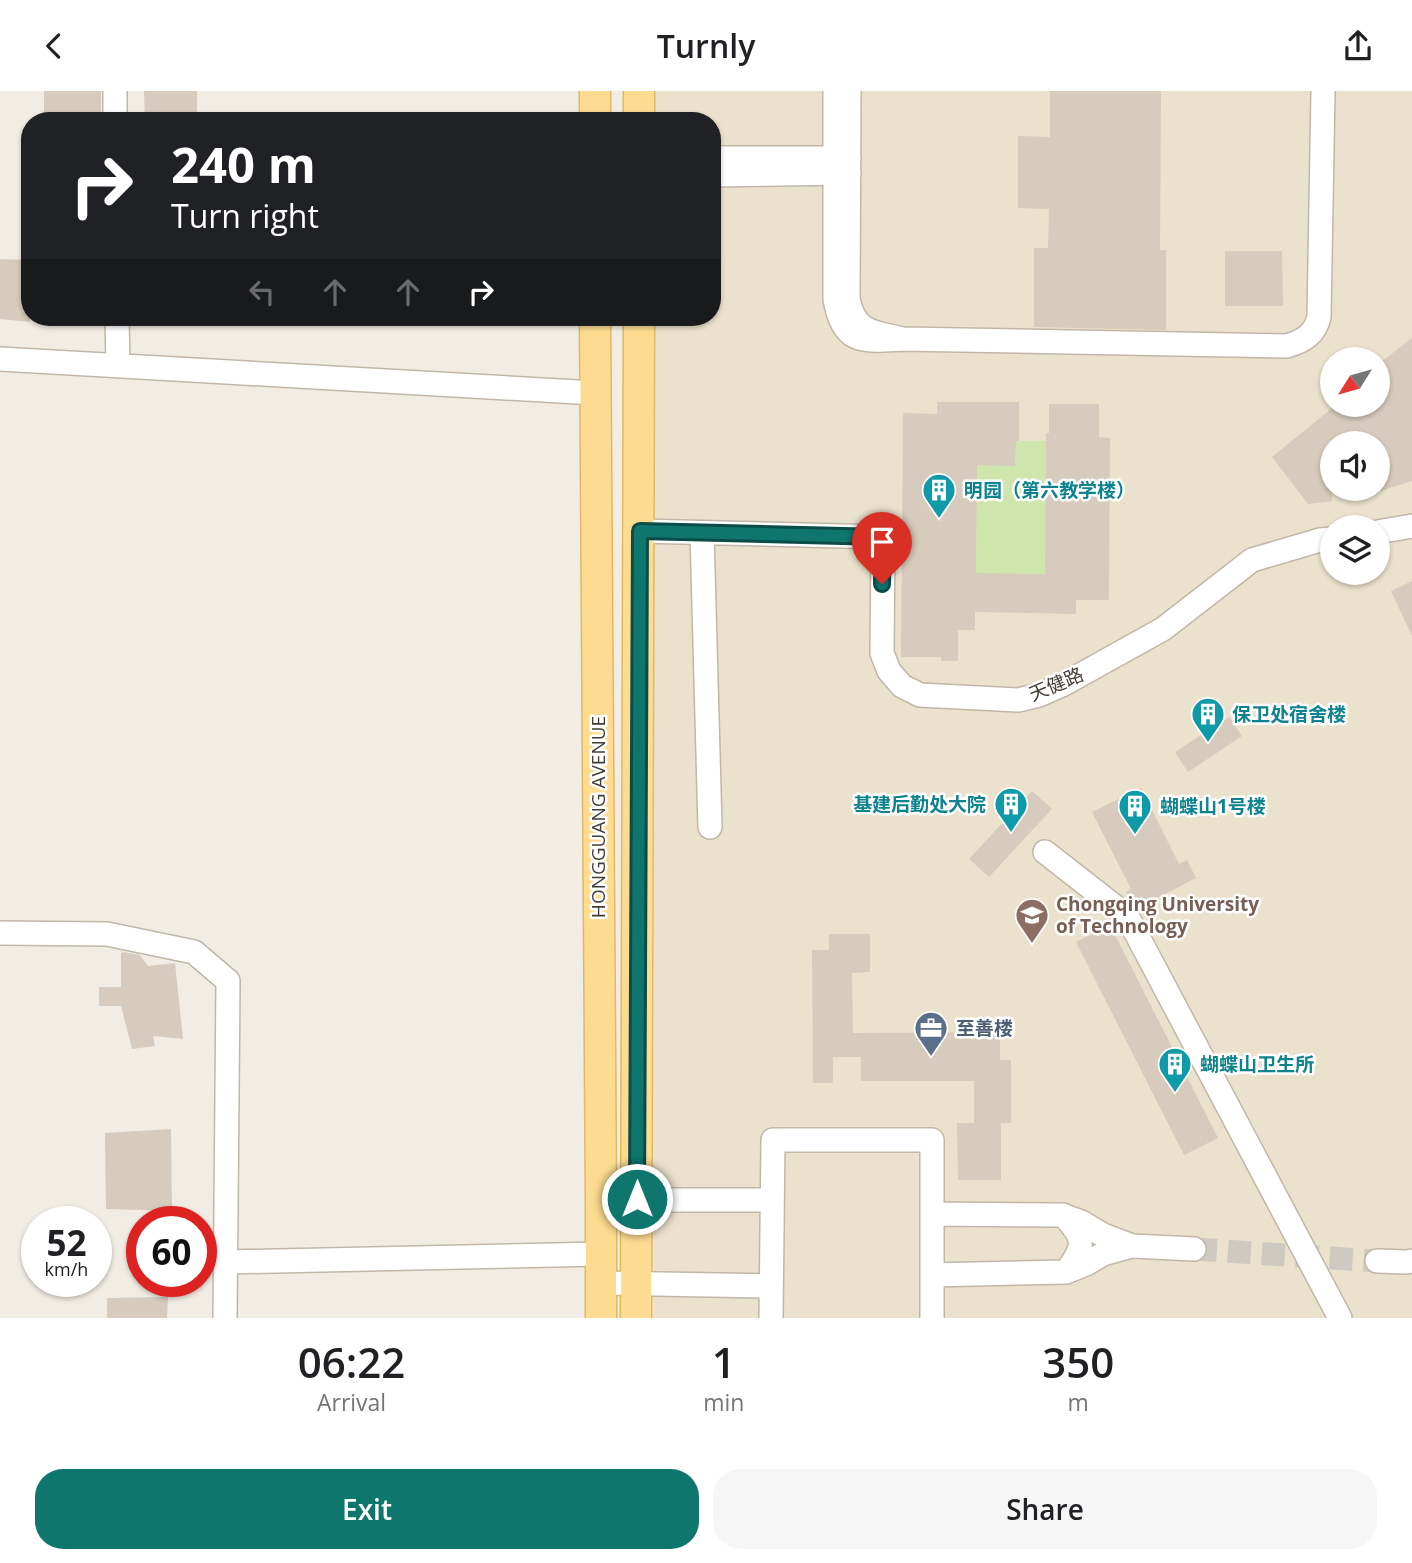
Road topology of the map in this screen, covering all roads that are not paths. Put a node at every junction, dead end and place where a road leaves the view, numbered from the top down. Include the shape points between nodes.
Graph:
1 (115, 91) edge
2 (595, 91) edge
3 (639, 91) edge
4 (835, 91) edge
5 (849, 91) edge
6 (1323, 91) edge
7 (115, 112) edge
8 (595, 112) edge
9 (639, 112) edge
10 (721, 159) edge
11 (842, 166) junction
12 (721, 174) edge
13 (117, 326) edge
14 (595, 326) edge
15 (639, 326) edge
16 (0, 359) edge
17 (118, 366) junction
18 (595, 393) junction
19 (1412, 526) edge
20 (1390, 530) edge
21 (640, 531) junction
22 (702, 533) junction
23 (1320, 540) edge
24 (710, 827) dead end
25 (1045, 852) dead end
26 (0, 933) edge
27 (637, 1199) junction
28 (601, 1200) junction
29 (772, 1201) junction
30 (932, 1214) junction
31 (1062, 1215) junction
32 (1132, 1247) junction
33 (1194, 1249) tunnel mouth
34 (1377, 1261) tunnel mouth
35 (1412, 1261) edge
36 (225, 1262) junction
37 (601, 1268) junction
38 (1066, 1272) junction
39 (932, 1275) junction
40 (637, 1283) junction
41 (771, 1286) junction
42 (225, 1318) edge
43 (601, 1318) edge
44 (636, 1318) edge
45 (771, 1318) edge
46 (932, 1318) edge
47 (1340, 1318) edge

1 - 7 street
2 - 8 main road
3 - 9 main road
4 - 11 street
5 - 11 street
6 - 11 street via 1319,317 1306,338 1287,346 860,340 841,322 835,299
10 - 11 street
11 - 12 street
13 - 17 street
14 - 18 main road, HONGGUANG AVENUE
15 - 21 main road
16 - 17 street
17 - 18 street
18 - 28 main road, HONGGUANG AVENUE
19 - 20 street
21 - 22 street
21 - 27 main road
22 - 23 street, 天健路 via 883,537 882,653 902,687 920,695 1018,700 1065,684 1163,629 1252,560
22 - 24 street
25 - 47 street via 1127,916
26 - 36 street via 107,934 194,952 228,981
27 - 28 street
27 - 29 street
27 - 40 main road
28 - 37 main road, HONGGUANG AVENUE
29 - 30 street via 773,1140 932,1140
29 - 41 street
30 - 31 street
30 - 39 street
31 - 32 street
31 - 38 street via 1081,1243
32 - 33 street
32 - 38 street via 1103,1254
34 - 35 street
36 - 37 street
36 - 42 street
37 - 40 street
37 - 43 main road, HONGGUANG AVENUE
38 - 39 street
39 - 46 street
40 - 41 street
40 - 44 main road
41 - 45 street

